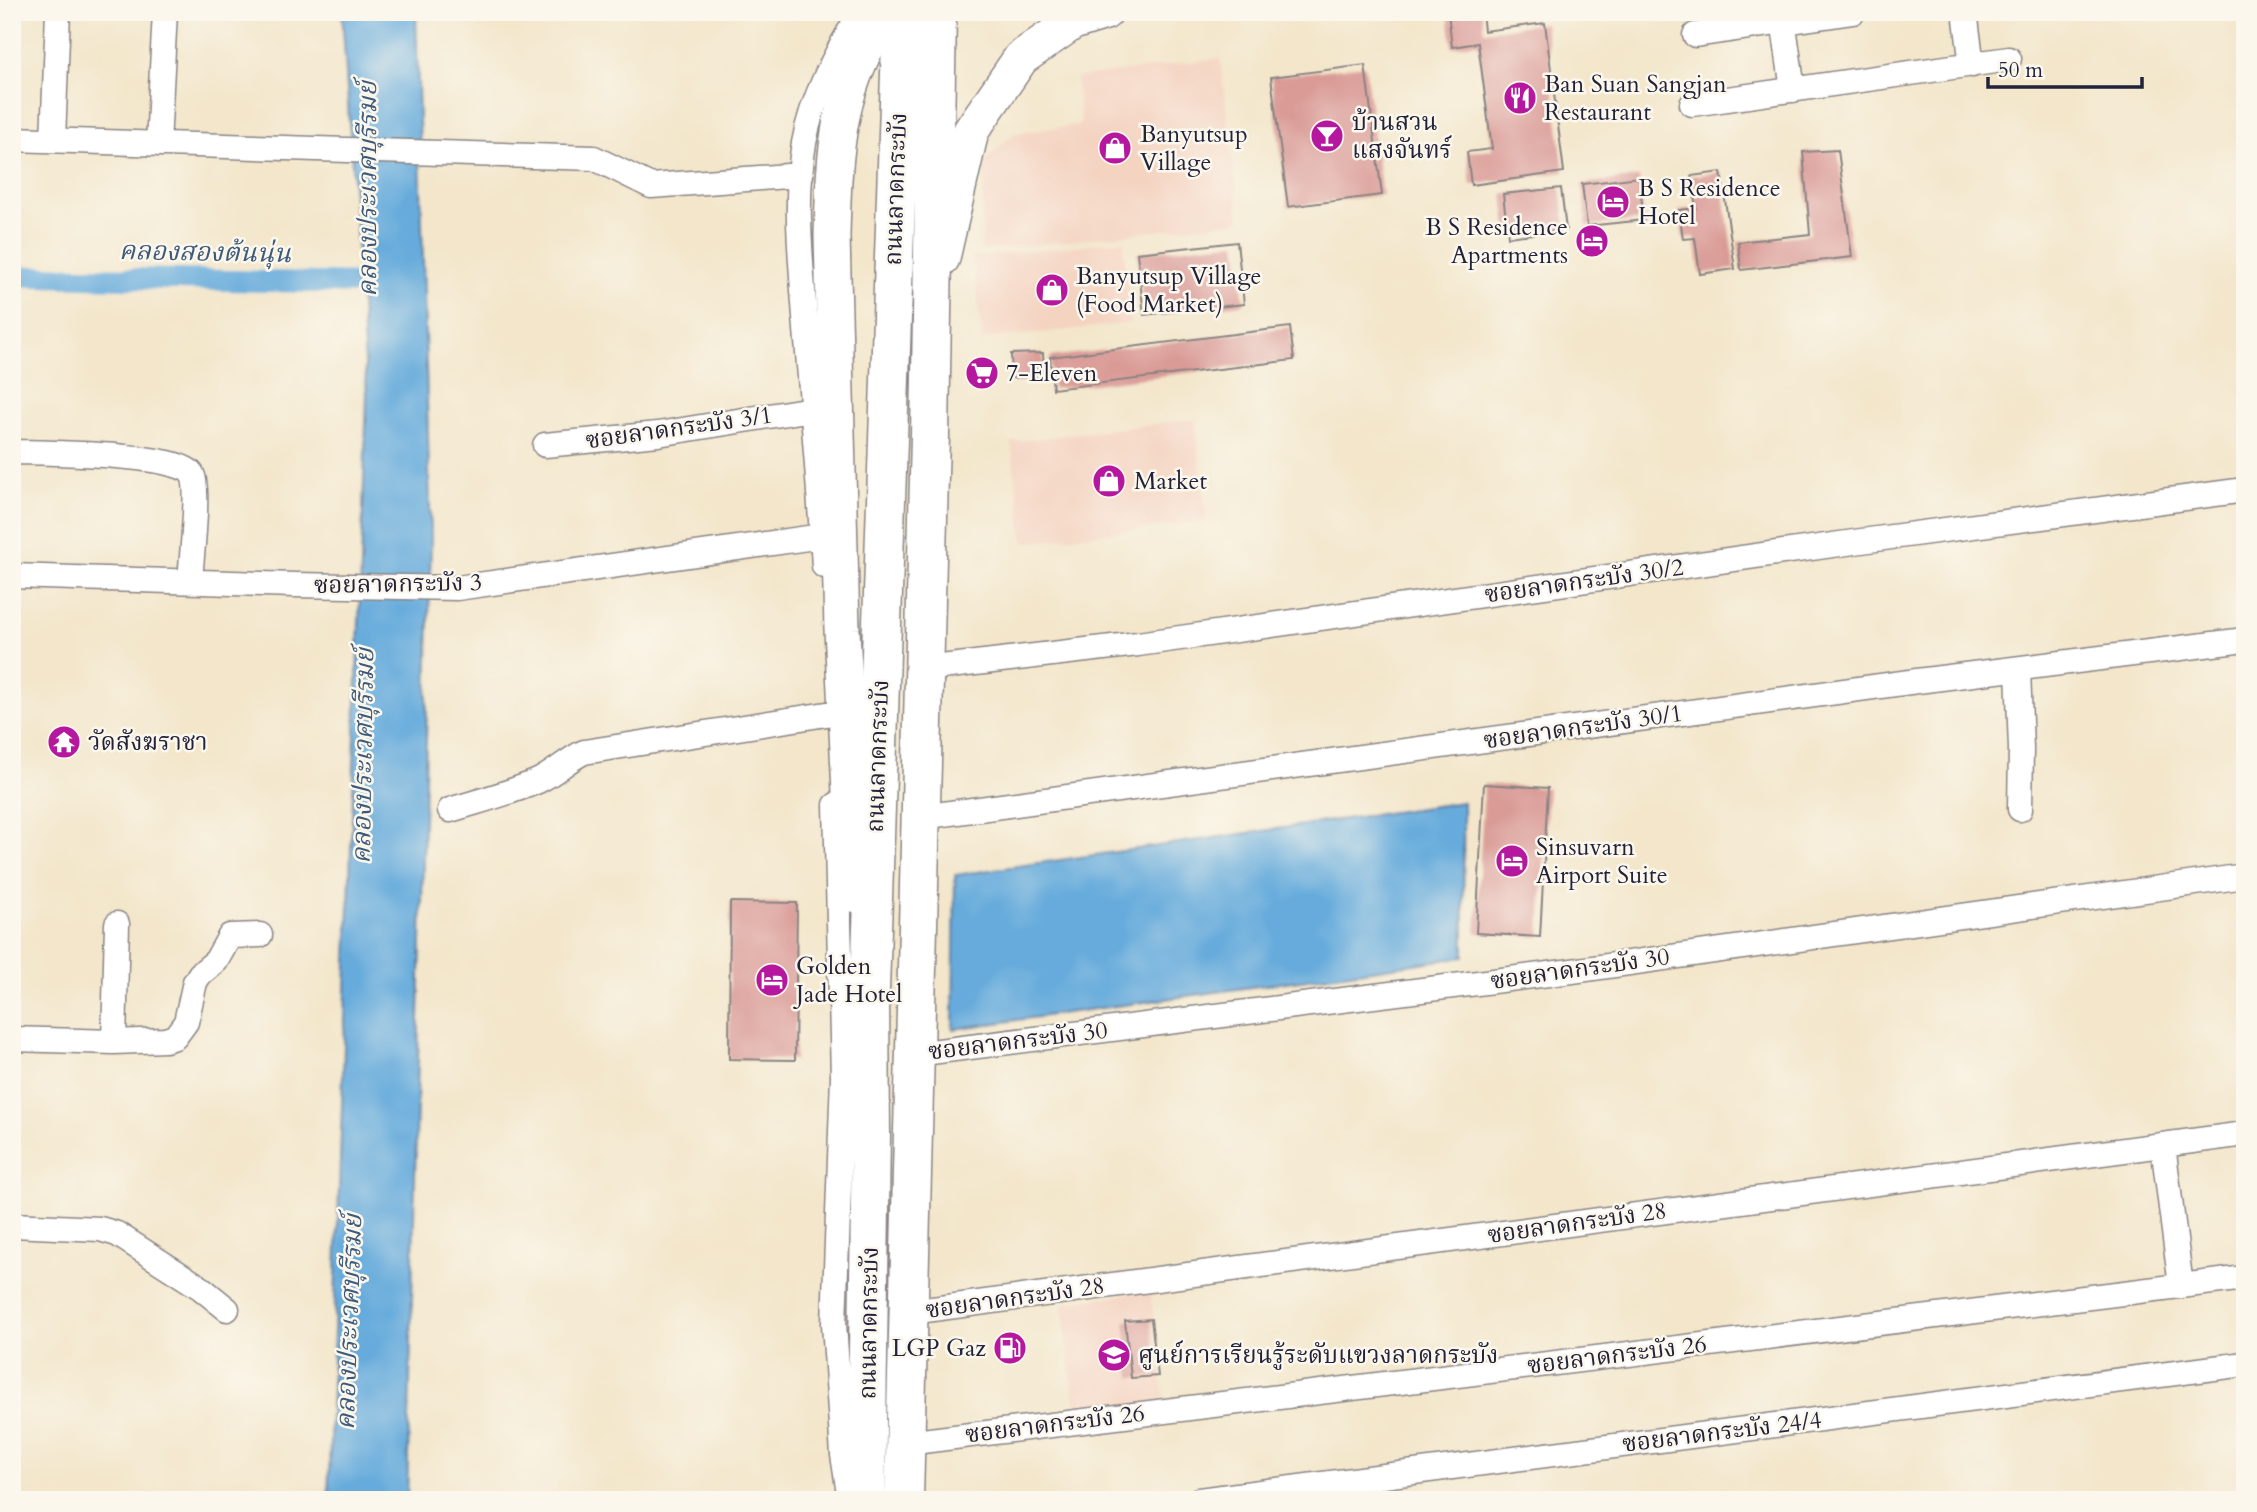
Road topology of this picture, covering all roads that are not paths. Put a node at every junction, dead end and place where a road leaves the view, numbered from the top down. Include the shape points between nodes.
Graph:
1 (58, 12) edge
2 (165, 12) edge
3 (861, 12) edge
4 (888, 12) edge
5 (902, 12) edge
6 (937, 12) edge
7 (1105, 12) edge
8 (1853, 12) edge
9 (1965, 12) edge
10 (1783, 17) edge
11 (1695, 34) dead end
12 (2009, 59) dead end
13 (1972, 65) junction
14 (1793, 90) junction
15 (1692, 104) dead end
16 (12, 139) edge
17 (53, 140) junction
18 (158, 144) junction
19 (801, 175) junction
20 (932, 304) junction
21 (812, 409) junction
22 (545, 445) dead end
23 (12, 452) edge
24 (2245, 491) edge
25 (822, 536) junction
26 (12, 576) edge
27 (190, 581) junction
28 (2245, 640) edge
29 (924, 669) junction
30 (2018, 669) junction
31 (833, 713) junction
32 (2020, 809) dead end
33 (450, 810) dead end
34 (921, 817) junction
35 (2245, 876) edge
36 (117, 924) dead end
37 (260, 935) dead end
38 (870, 989) junction
39 (12, 1039) edge
40 (114, 1042) junction
41 (915, 1054) junction
42 (2245, 1134) edge
43 (2163, 1145) junction
44 (12, 1225) edge
45 (2245, 1278) edge
46 (2181, 1286) junction
47 (227, 1309) dead end
48 (910, 1312) junction
49 (2245, 1364) edge
50 (906, 1443) junction
51 (849, 1500) edge
52 (866, 1500) edge
53 (904, 1500) edge
54 (1199, 1500) edge

1 - 17 street
2 - 18 street
3 - 19 street via 837,51 817,99 804,141
4 - 38 main road via 852,74 839,122 832,236 849,792
5 - 38 main road, ถนนลาดกระบัง
6 - 20 main road, ถนนลาดกระบัง
7 - 20 main road via 1073,22 1021,58 971,131
8 - 10 street
9 - 13 street
10 - 11 street
10 - 14 street
12 - 13 street
13 - 14 street
14 - 15 street
16 - 17 street
17 - 18 street
18 - 19 street via 594,158 651,186
19 - 21 street via 800,256
20 - 29 main road, ถนนลาดกระบัง
21 - 22 street, ซอยลาดกระบัง 3/1 via 658,435
21 - 25 street
23 - 27 street via 140,458 189,470 195,493
24 - 29 street, ซอยลาดกระบัง 30/2 via 1151,642
25 - 27 street, ซอยลาดกระบัง 3 via 457,588
25 - 31 street
26 - 27 street, ซอยลาดกระบัง 3
28 - 30 street, ซอยลาดกระบัง 30/1
29 - 34 main road, ถนนลาดกระบัง
30 - 32 street
30 - 34 street, ซอยลาดกระบัง 30/1
31 - 33 street via 584,752 537,781
31 - 51 street via 843,1076 834,1324
34 - 41 main road, ถนนลาดกระบัง
35 - 41 street, ซอยลาดกระบัง 30 via 1585,969
36 - 40 street
37 - 40 street via 226,940 216,961 195,982 186,1022 175,1037
38 - 52 main road, ถนนลาดกระบัง
39 - 40 street
41 - 48 main road, ถนนลาดกระบัง
42 - 43 street, ซอยลาดกระบัง 28
43 - 46 street
43 - 48 street, ซอยลาดกระบัง 28
44 - 47 street via 117,1234
45 - 46 street, ซอยลาดกระบัง 26
46 - 50 street, ซอยลาดกระบัง 26
48 - 50 main road, ถนนลาดกระบัง
49 - 54 street, ซอยลาดกระบัง 24/4
50 - 53 main road, ถนนลาดกระบัง

